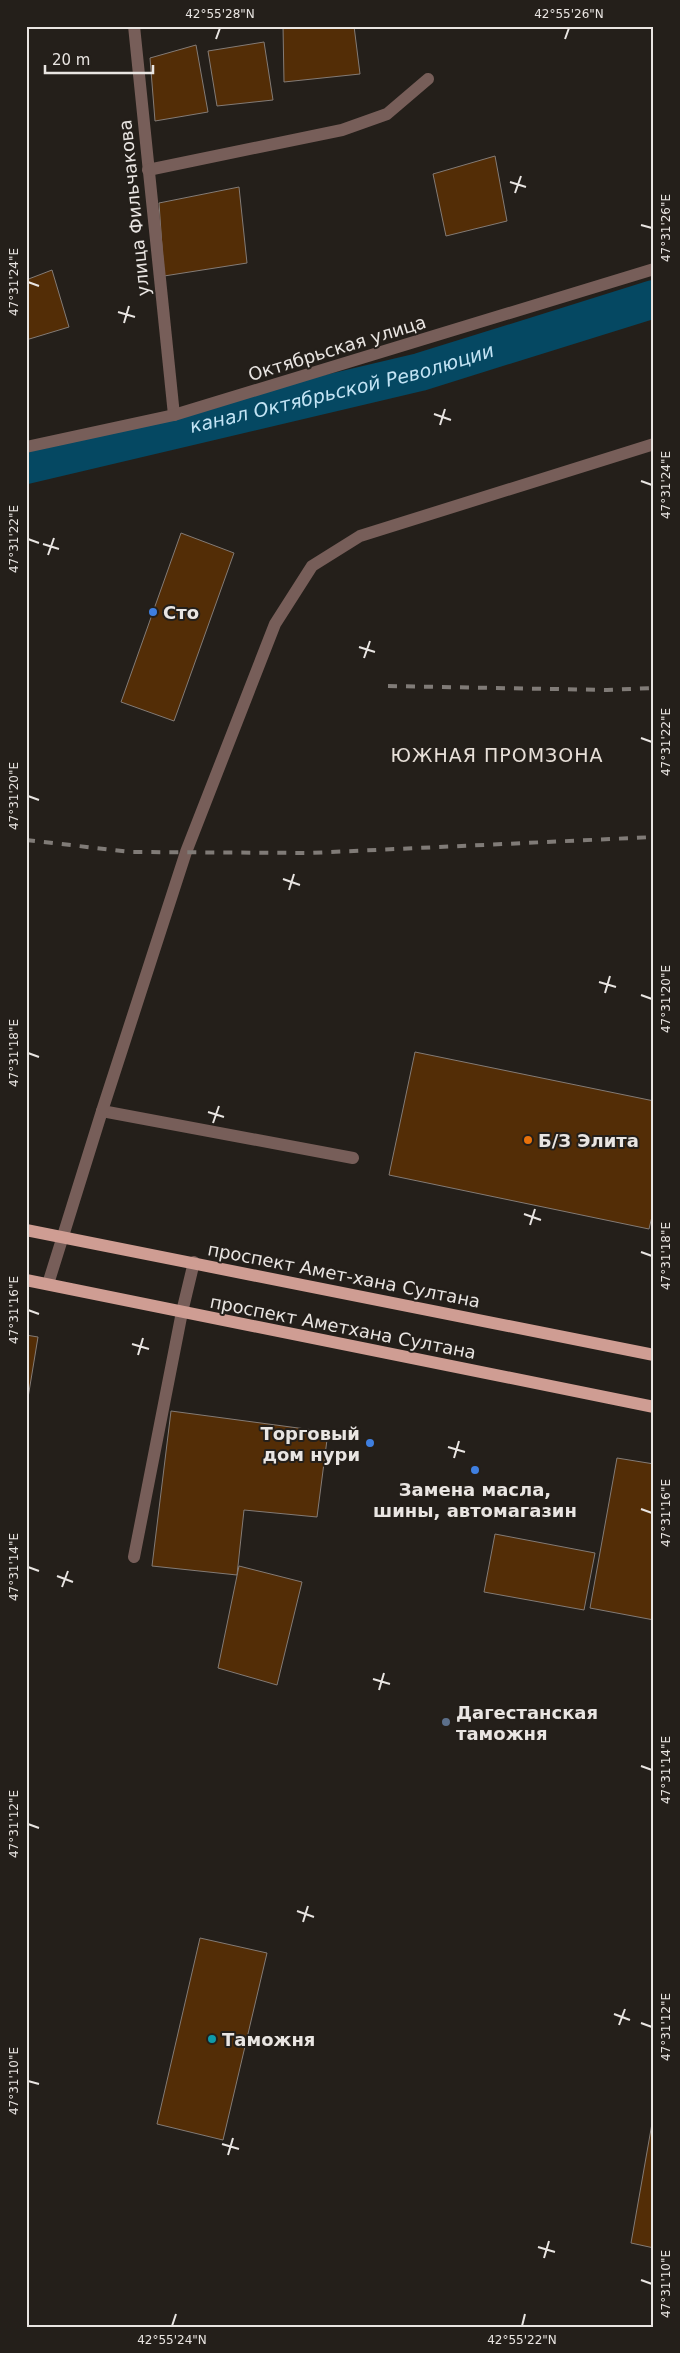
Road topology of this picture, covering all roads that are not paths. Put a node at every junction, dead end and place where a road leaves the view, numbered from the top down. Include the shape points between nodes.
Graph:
1 (134, 26) edge
2 (428, 79) dead end
3 (148, 170) junction
4 (654, 268) edge
5 (174, 415) junction
6 (654, 444) edge
7 (26, 447) edge
8 (102, 1111) junction
9 (353, 1158) dead end
10 (26, 1230) edge
11 (62, 1236) junction
12 (194, 1262) junction
13 (26, 1280) edge
14 (48, 1284) junction
15 (182, 1312) junction
16 (654, 1355) edge
17 (654, 1407) edge
18 (134, 1557) dead end

1 - 3 street, улица Фильчакова
2 - 3 street via 387,114 342,130
3 - 5 street, улица Фильчакова
4 - 5 street, Октябрьская улица
5 - 7 street, Октябрьская улица
6 - 8 street via 360,536 312,566 275,624 190,843
8 - 9 street
8 - 11 street
10 - 11 main road, проспект Амет-хана Султана
11 - 12 main road, проспект Амет-хана Султана
11 - 14 street
12 - 15 street
12 - 16 main road, проспект Амет-хана Султана
13 - 14 main road, проспект Аметхана Султана
14 - 15 main road, проспект Аметхана Султана
15 - 17 main road, проспект Аметхана Султана
15 - 18 street

